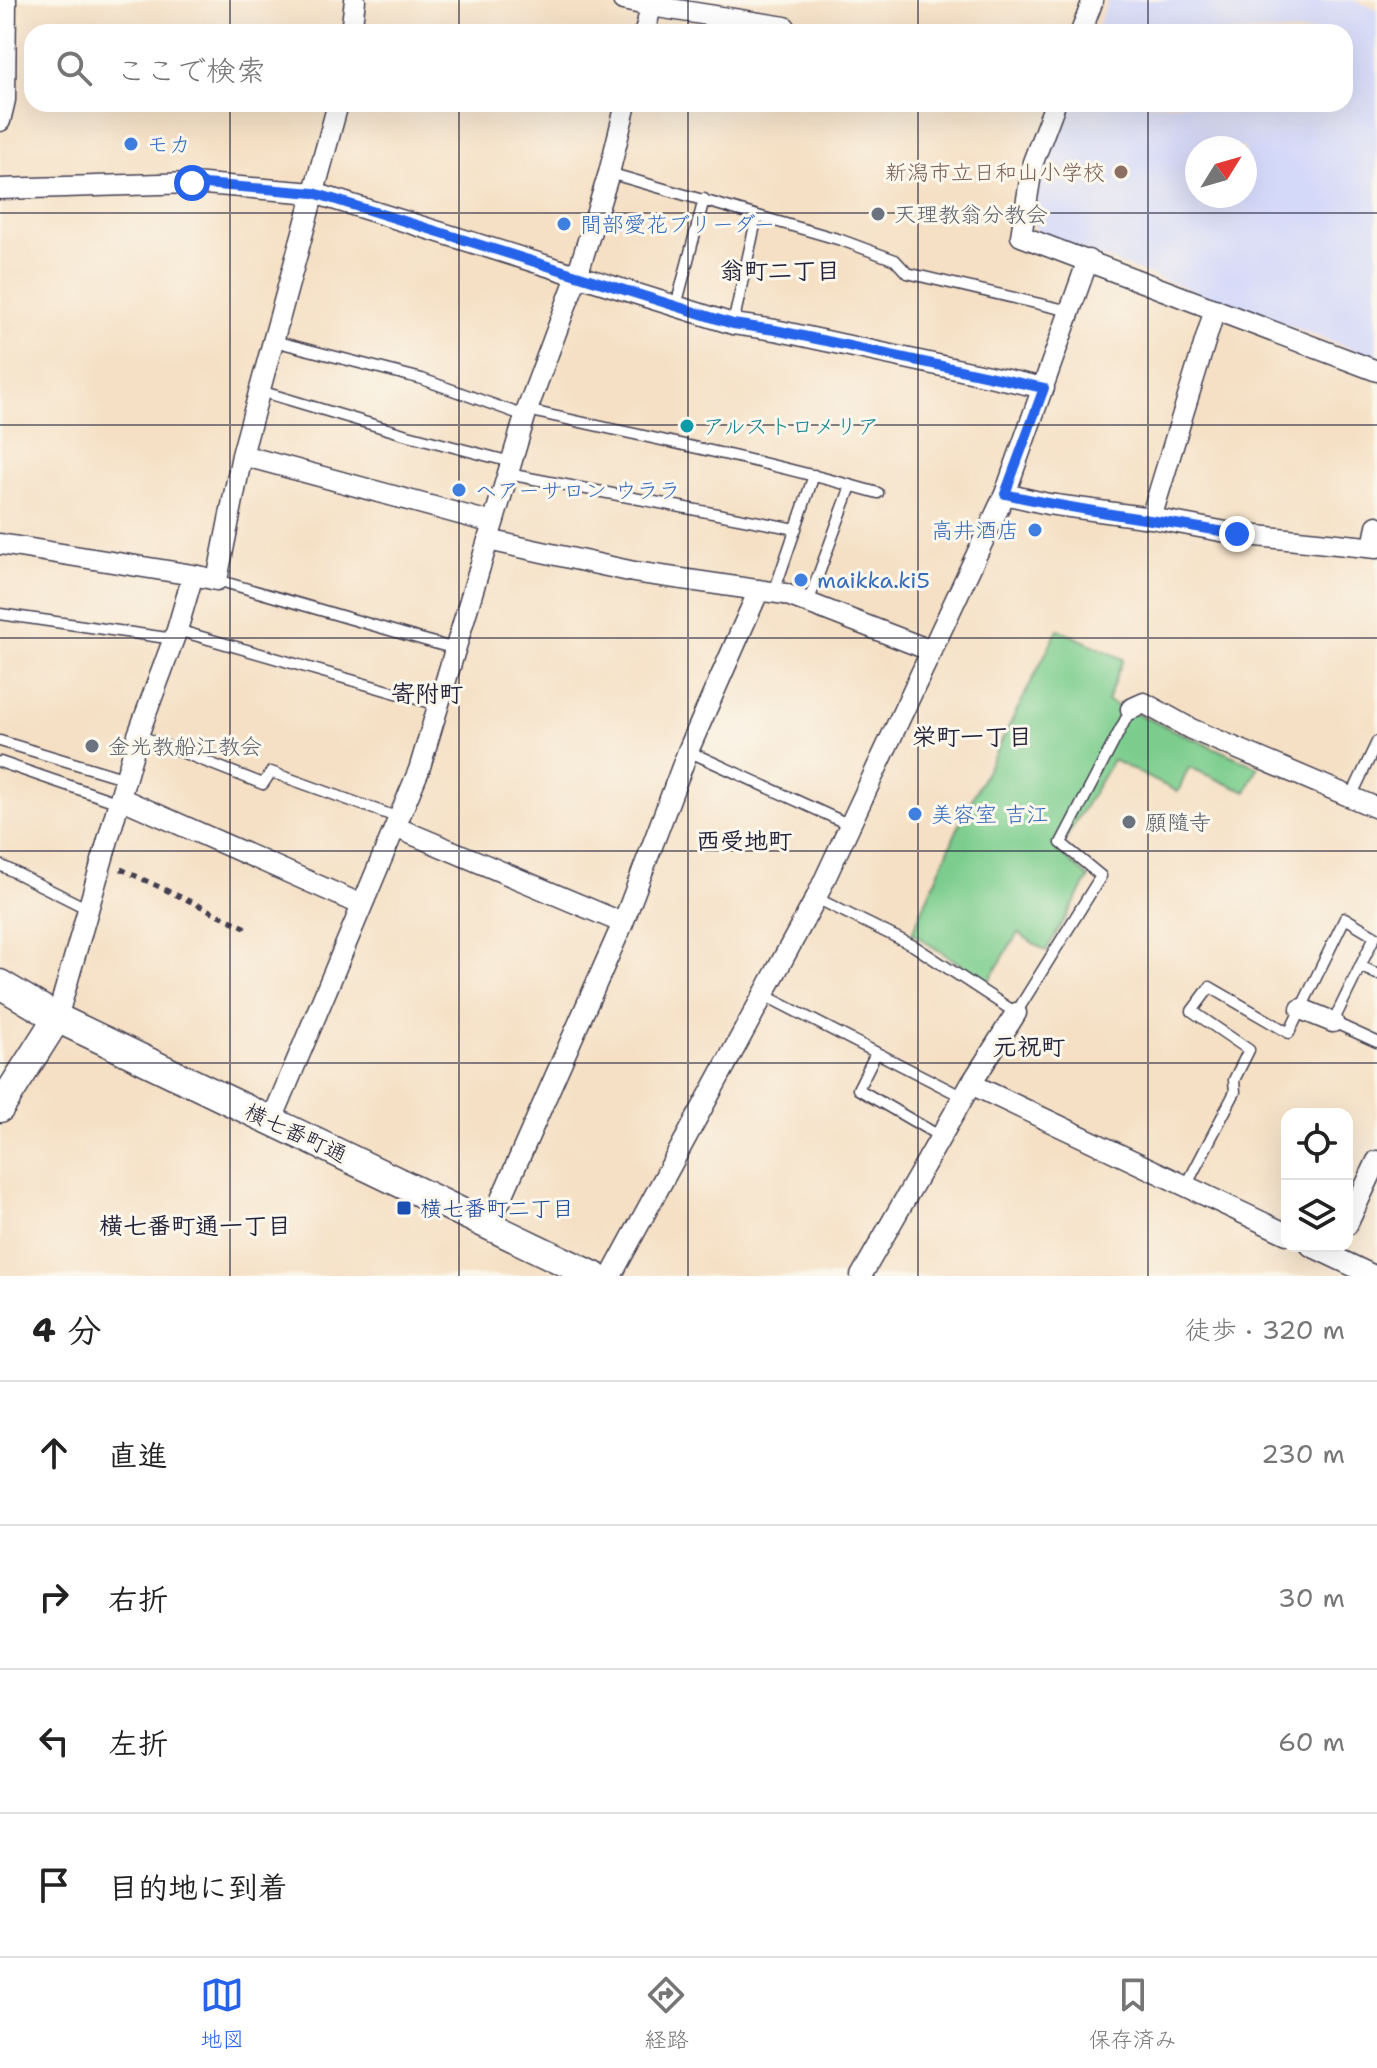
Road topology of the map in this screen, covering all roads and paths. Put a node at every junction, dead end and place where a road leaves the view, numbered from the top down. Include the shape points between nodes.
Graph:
1 (6, 0) edge
2 (355, 0) edge
3 (623, 0) edge
4 (1093, 0) edge
5 (660, 4) edge
6 (352, 24) edge
7 (649, 24) edge
8 (769, 24) edge
9 (1084, 24) edge
10 (336, 112) edge
11 (624, 112) edge
12 (1052, 112) edge
13 (0, 121) edge
14 (609, 173) junction
15 (0, 189) edge
16 (314, 193) junction
17 (704, 199) junction
18 (757, 216) junction
19 (1088, 260) junction
20 (577, 276) junction
21 (676, 306) junction
22 (1215, 309) junction
23 (1070, 311) junction
24 (733, 324) junction
25 (274, 341) junction
26 (1377, 371) edge
27 (1044, 388) junction
28 (260, 391) junction
29 (526, 413) junction
30 (242, 455) junction
31 (510, 468) junction
32 (814, 475) junction
33 (851, 486) junction
34 (878, 493) dead end
35 (1005, 494) junction
36 (1151, 518) junction
37 (1377, 526) edge
38 (796, 529) junction
39 (491, 532) junction
40 (0, 544) edge
41 (1375, 548) edge
42 (193, 575) junction
43 (217, 580) junction
44 (766, 591) junction
45 (808, 603) junction
46 (0, 614) edge
47 (175, 635) junction
48 (455, 649) junction
49 (932, 651) junction
50 (438, 705) junction
51 (1131, 709) joint
52 (138, 735) junction
53 (0, 741) edge
54 (1377, 742) edge
55 (688, 751) junction
56 (0, 762) edge
57 (122, 793) junction
58 (1351, 797) junction
59 (1377, 808) edge
60 (397, 823) junction
61 (850, 825) junction
62 (102, 861) junction
63 (0, 865) edge
64 (816, 898) junction
65 (362, 905) junction
66 (88, 909) junction
67 (623, 923) junction
68 (247, 928) dead end
69 (1360, 966) junction
70 (1377, 974) edge
71 (0, 984) edge
72 (764, 995) junction
73 (1301, 1009) junction
74 (1016, 1013) junction
75 (57, 1018) junction
76 (1333, 1022) junction
77 (1377, 1042) edge
78 (876, 1053) junction
79 (967, 1091) junction
80 (0, 1108) edge
81 (271, 1122) junction
82 (941, 1137) junction
83 (1377, 1161) edge
84 (1186, 1186) junction
85 (1353, 1212) edge
86 (490, 1224) junction
87 (1281, 1231) edge
88 (1337, 1252) edge
89 (594, 1276) edge
90 (611, 1276) edge
91 (861, 1276) edge
92 (1374, 1276) edge

1 - 13 street
2 - 6 street
3 - 5 street
4 - 9 street
5 - 7 street
5 - 8 street
10 - 16 street
11 - 14 street
12 - 19 street via 1033,162 1021,236
14 - 17 lane
14 - 20 street
15 - 16 street via 192,183
16 - 20 street
16 - 25 street
17 - 18 lane
17 - 21 lane
18 - 23 lane via 895,260 907,273
18 - 24 lane
19 - 22 street
19 - 23 street
20 - 21 street
20 - 29 street
21 - 24 street
22 - 26 street
22 - 36 street
23 - 27 street
24 - 27 street
25 - 28 street
25 - 29 lane via 422,379
27 - 35 street
28 - 30 street
28 - 31 lane
29 - 31 street
29 - 32 lane
30 - 39 street
30 - 43 street
31 - 38 lane
31 - 39 street
32 - 33 lane
32 - 38 lane
33 - 34 lane
33 - 45 lane
35 - 36 street
35 - 49 street
36 - 41 street via 1237,534
37 - 41 street
38 - 44 lane
39 - 44 street via 634,572
39 - 48 street
40 - 42 street
42 - 43 street
42 - 47 street
43 - 48 lane
44 - 45 street
44 - 55 street
45 - 49 street
46 - 47 lane
47 - 50 lane
47 - 52 street
48 - 50 street
49 - 61 street
50 - 60 street
51 - 58 street via 1144,703 1191,729
51 - 74 lane via 1061,843 1101,876
52 - 57 street
52 - 60 lane via 263,784 271,772
53 - 57 lane
54 - 58 lane
55 - 61 lane
55 - 67 street
56 - 57 lane
57 - 62 street
57 - 65 street
58 - 59 street
60 - 65 street
60 - 67 street
61 - 64 street
62 - 66 street
62 - 68 path
63 - 66 lane
64 - 72 street
64 - 74 lane via 914,946
65 - 81 street
66 - 75 street
67 - 86 street
69 - 70 lane
69 - 73 lane via 1375,936 1345,918
69 - 76 lane
71 - 75 street, 横七番町通
72 - 78 lane
72 - 90 street
73 - 76 street
73 - 84 lane via 1289,1033 1210,987 1192,1011 1249,1050 1234,1080 1235,1092
74 - 79 street
75 - 80 street
75 - 81 street, 横七番町通
76 - 77 lane
78 - 79 lane
78 - 82 lane via 858,1089
79 - 82 street
79 - 84 street
81 - 86 street, 横七番町通
82 - 91 street
83 - 85 street
84 - 87 street
86 - 89 street, 横七番町通
88 - 92 street

